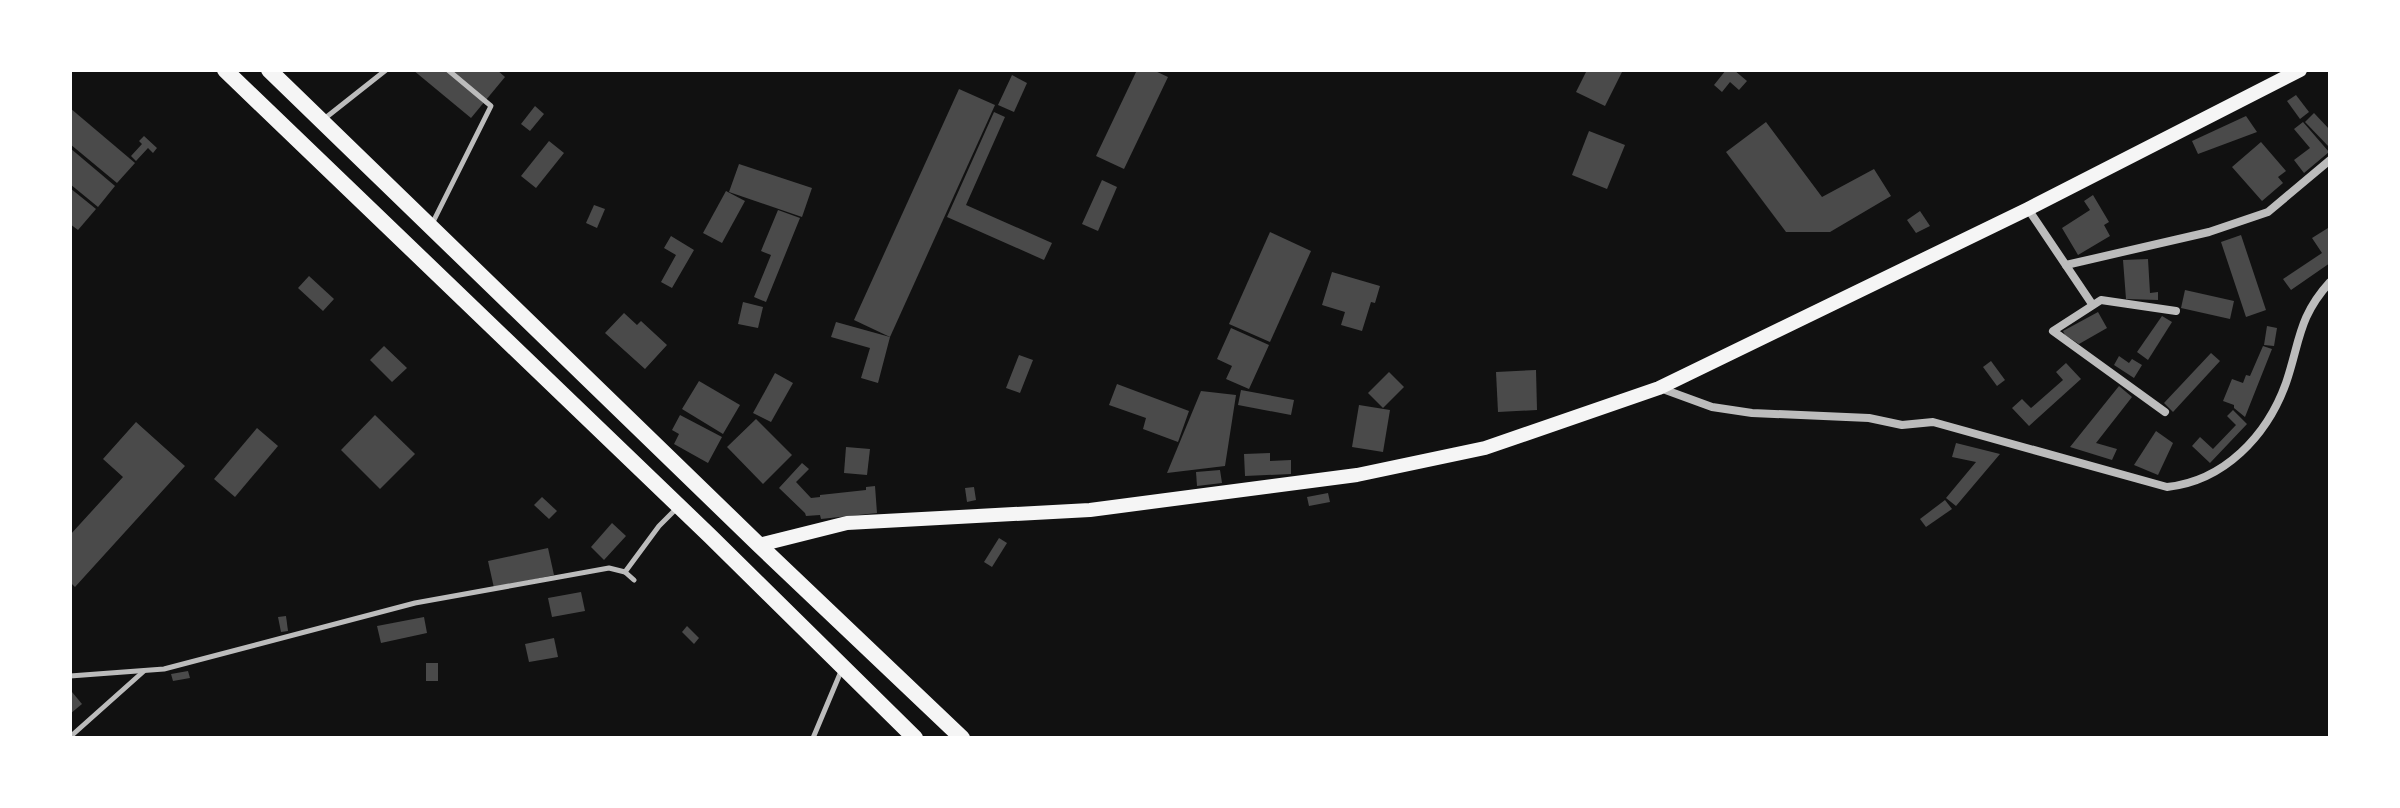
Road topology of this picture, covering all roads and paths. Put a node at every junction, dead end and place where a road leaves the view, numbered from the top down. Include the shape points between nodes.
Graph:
1 (225, 70) edge
2 (269, 70) edge
3 (386, 70) edge
4 (448, 70) edge
5 (2300, 70) edge
6 (322, 121) junction
7 (2330, 160) edge
8 (2028, 209) junction
9 (431, 227) junction
10 (2066, 265) junction
11 (2330, 282) edge
12 (2092, 304) junction
13 (2176, 311) dead end
14 (1659, 388) junction
15 (2165, 412) dead end
16 (679, 506) junction
17 (759, 545) junction
18 (625, 572) junction
19 (634, 580) dead end
20 (842, 667) junction
21 (145, 670) junction
22 (70, 676) edge
23 (70, 737) edge
24 (813, 738) edge
25 (915, 738) edge
26 (962, 738) edge

1 - 16 highway
2 - 6 highway
3 - 6 lane
4 - 9 lane via 491,106
5 - 8 main road
6 - 9 highway
7 - 10 street via 2268,212 2209,232
8 - 10 street
8 - 14 main road
9 - 17 highway
10 - 12 street
11 - 14 street via 2305,316 2286,384 2268,423 2231,462 2188,485 2167,487 1933,422 1902,425 1869,418 1752,413 1712,407
12 - 13 street via 2101,300
12 - 15 street via 2054,333
14 - 17 main road via 1485,448 1357,475 1090,510 847,523
16 - 18 lane
16 - 20 highway
17 - 26 highway
18 - 19 lane
18 - 21 lane via 609,568 415,603
20 - 24 lane
20 - 25 highway
21 - 22 lane
21 - 23 lane

